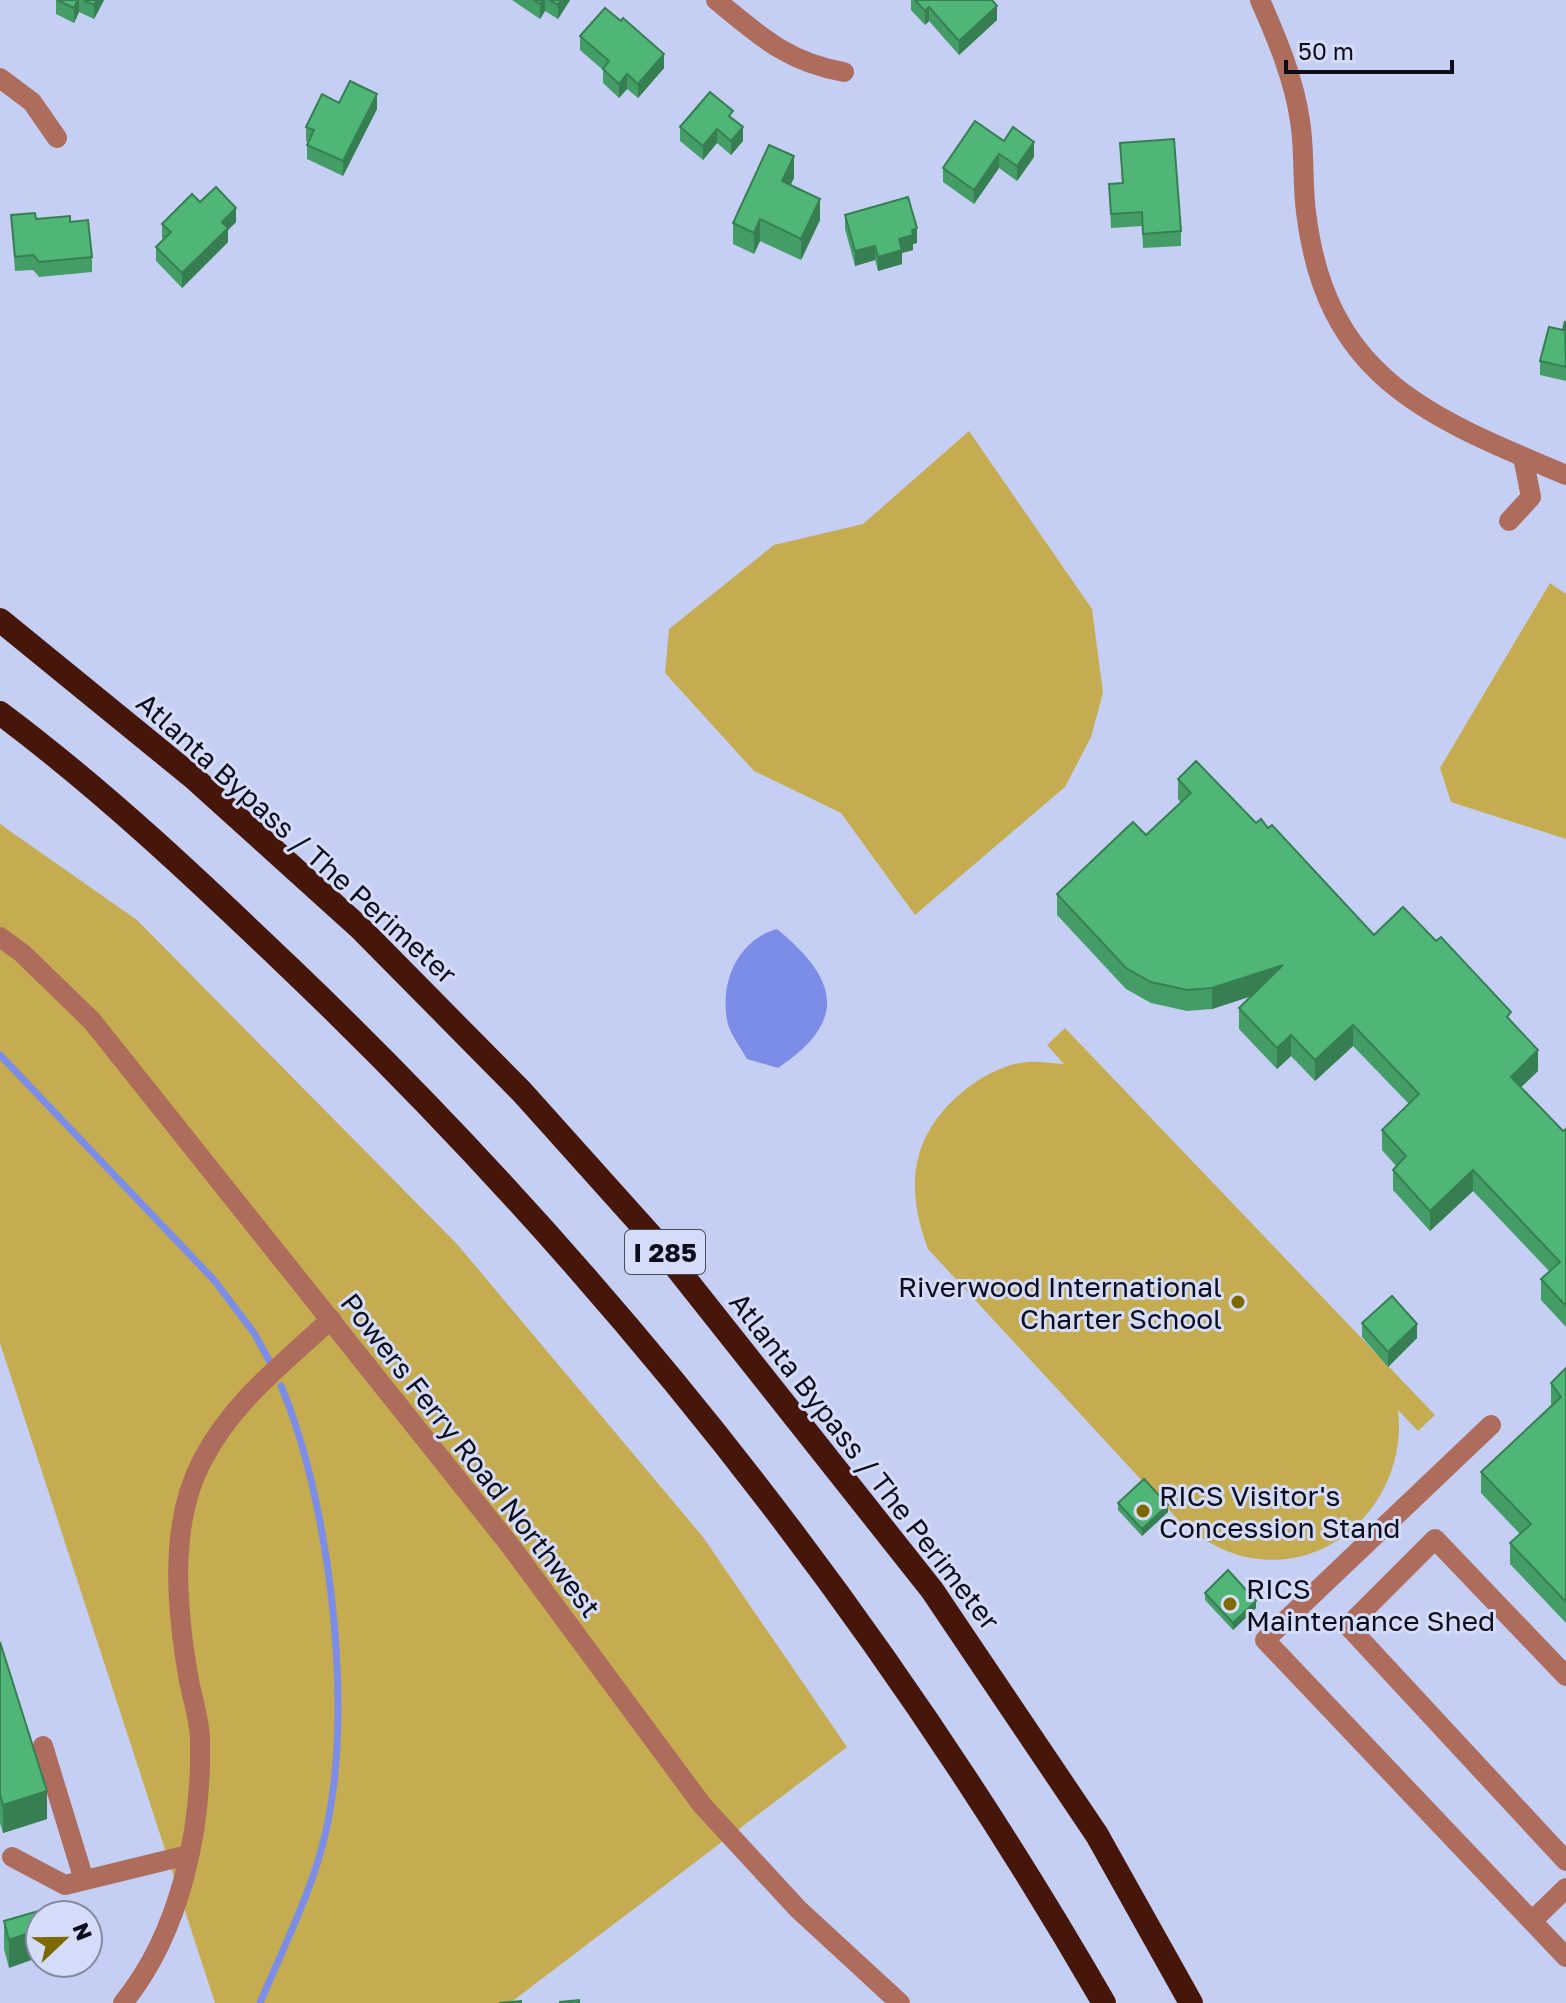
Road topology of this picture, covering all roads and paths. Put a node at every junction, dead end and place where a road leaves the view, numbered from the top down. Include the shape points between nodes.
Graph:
1 (716, 0) edge
2 (1260, 0) edge
3 (844, 72) dead end
4 (0, 78) edge
5 (57, 138) dead end
6 (1523, 457) junction
7 (1566, 475) edge
8 (1509, 521) dead end
9 (0, 620) edge
10 (0, 713) edge
11 (0, 937) edge
12 (331, 1319) junction
13 (1491, 1425) dead end
14 (1566, 1676) edge
15 (43, 1746) dead end
16 (188, 1855) junction
17 (12, 1857) dead end
18 (1566, 1861) edge
19 (84, 1880) junction
20 (1566, 1888) edge
21 (1532, 1921) junction
22 (1566, 1957) edge
23 (123, 2003) edge
24 (900, 2003) edge
25 (1104, 2003) edge
26 (1191, 2003) edge

1 - 3 street via 779,51 811,66
2 - 6 street via 1292,84 1306,212 1330,304 1355,345 1408,400
4 - 5 street via 32,102
6 - 7 street
6 - 8 street via 1531,497
9 - 26 highway, Atlanta Bypass / The Perimeter / I 285 via 195,779 360,928 522,1092 653,1238 932,1590 1097,1835
10 - 25 highway, I 285 via 209,891 340,1016 462,1138 626,1320 809,1551 928,1719 1040,1891
11 - 12 street, Powers Ferry Road Northwest via 92,1021
12 - 16 street via 283,1359 226,1421 200,1464 187,1505 179,1603 200,1739
12 - 24 street, Powers Ferry Road Northwest via 509,1544 702,1805 798,1909
13 - 21 street via 1265,1640
14 - 18 street via 1435,1539 1348,1626
15 - 19 street
16 - 19 street
16 - 23 street via 167,1925
17 - 19 street via 65,1885
20 - 21 street
21 - 22 street

